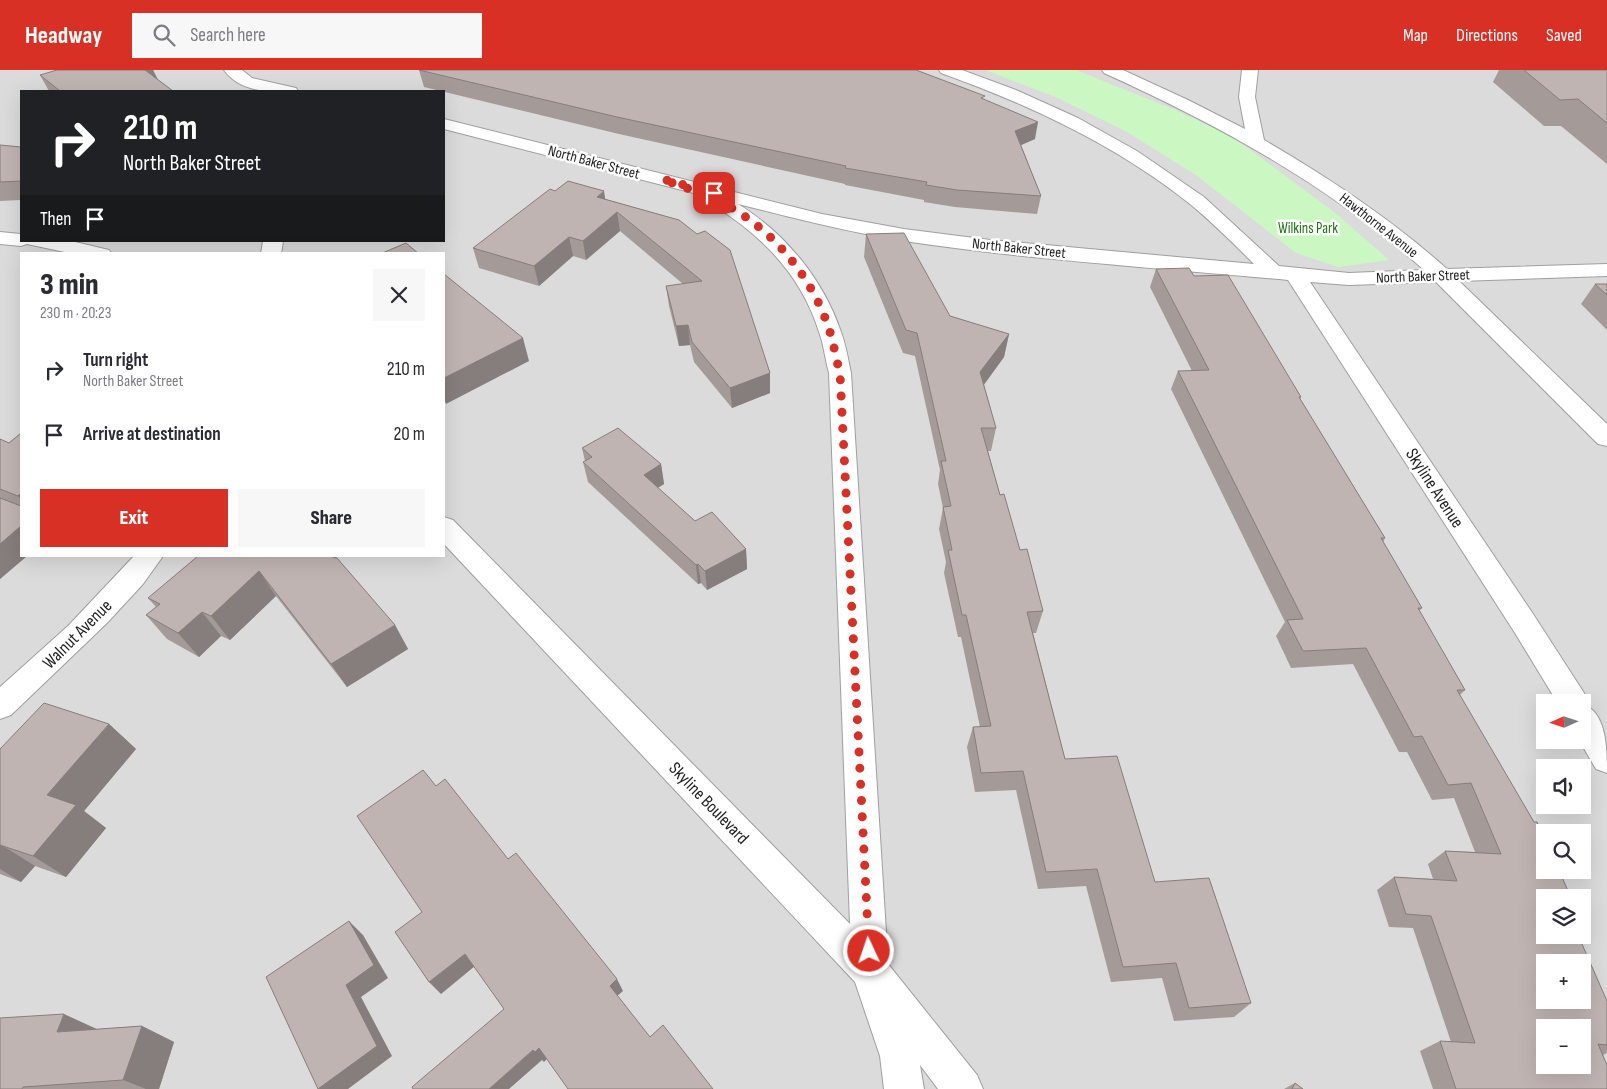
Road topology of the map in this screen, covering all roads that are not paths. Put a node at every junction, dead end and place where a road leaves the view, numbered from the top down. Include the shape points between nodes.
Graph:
1 (232, 70) edge
2 (948, 70) edge
3 (1110, 70) edge
4 (1250, 70) edge
5 (251, 87) edge
6 (280, 90) edge
7 (445, 124) edge
8 (1256, 141) junction
9 (662, 179) junction
10 (0, 238) edge
11 (20, 240) edge
12 (40, 242) edge
13 (93, 252) edge
14 (1607, 270) edge
15 (1284, 273) junction
16 (1442, 276) junction
17 (1607, 438) edge
18 (445, 528) edge
19 (149, 557) edge
20 (1568, 694) edge
21 (0, 706) edge
22 (1591, 733) edge
23 (1607, 760) edge
24 (870, 971) junction
25 (904, 1089) edge
26 (963, 1089) edge

1 - 5 street
2 - 15 street via 1060,115 1149,166
3 - 8 street, Hawthorne Avenue
4 - 8 street via 1247,97
5 - 6 street
7 - 9 street, North Baker Street
8 - 16 street, Hawthorne Avenue via 1388,230
9 - 15 street, North Baker Street via 822,220 904,235
9 - 24 street via 712,198 739,212 765,232 792,261 814,294 830,331 840,373
10 - 11 street
12 - 13 street
14 - 16 street, North Baker Street
15 - 16 street, North Baker Street via 1349,279
15 - 20 street, Skyline Avenue via 1520,617
16 - 17 street, Hawthorne Avenue
18 - 24 street, Skyline Boulevard
19 - 21 street, Walnut Avenue via 58,655
22 - 23 street
24 - 25 street via 899,1056
24 - 26 street, Skyline Boulevard

